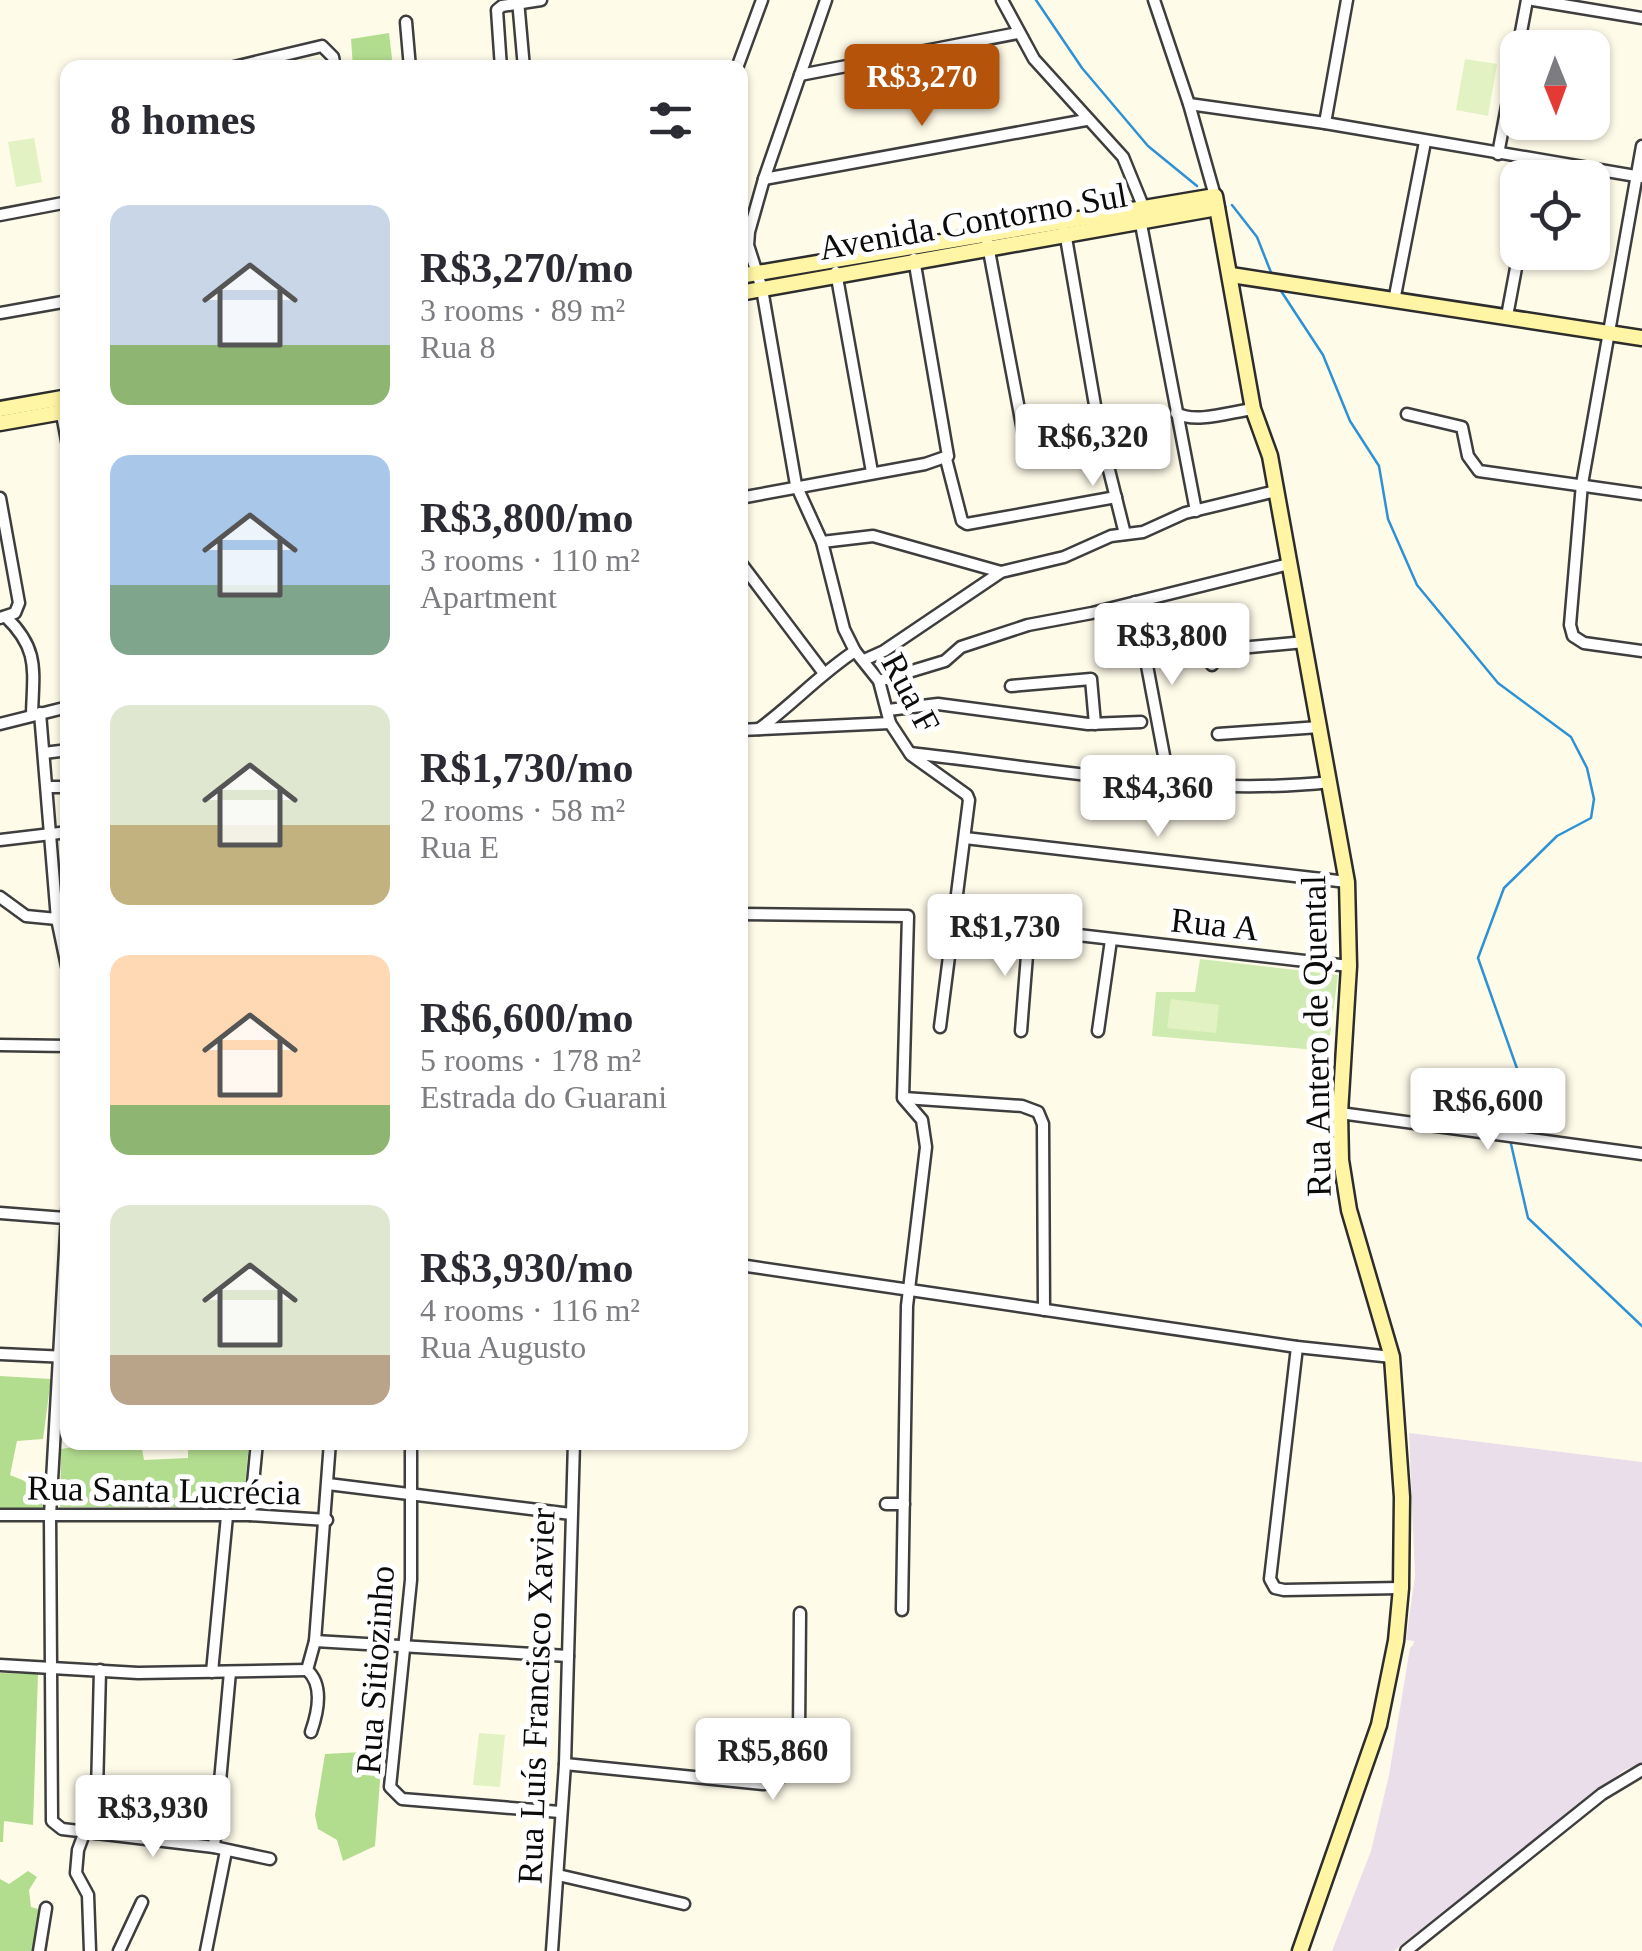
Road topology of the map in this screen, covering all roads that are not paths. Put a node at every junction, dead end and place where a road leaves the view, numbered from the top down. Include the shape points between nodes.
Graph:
1 (541, 0) edge
2 (762, 0) edge
3 (826, 0) edge
4 (1002, 0) edge
5 (1154, 0) edge
6 (1347, 0) edge
7 (1530, 0) edge
8 (518, 2) edge
9 (1642, 18) edge
10 (406, 22) dead end
11 (1522, 30) edge
12 (1018, 33) junction
13 (260, 60) edge
14 (333, 60) edge
15 (409, 60) edge
16 (500, 60) edge
17 (523, 60) edge
18 (740, 60) edge
19 (800, 75) junction
20 (1189, 104) junction
21 (1086, 120) junction
22 (1325, 123) junction
23 (1501, 140) edge
24 (1425, 142) junction
25 (1642, 146) edge
26 (1498, 154) junction
27 (1536, 160) edge
28 (1610, 172) edge
29 (1639, 177) edge
30 (764, 178) junction
31 (1216, 202) junction
32 (60, 204) edge
33 (0, 215) edge
34 (1143, 215) junction
35 (1064, 229) junction
36 (987, 242) junction
37 (913, 255) junction
38 (835, 268) junction
39 (1515, 270) edge
40 (757, 273) junction
41 (748, 275) edge
42 (1230, 275) junction
43 (762, 289) junction
44 (748, 292) edge
45 (1394, 300) junction
46 (60, 302) edge
47 (0, 313) edge
48 (1507, 316) junction
49 (1609, 332) junction
50 (1642, 338) edge
51 (60, 404) edge
52 (60, 405) edge
53 (1254, 408) junction
54 (0, 409) edge
55 (1176, 413) junction
56 (1407, 414) dead end
57 (0, 423) edge
58 (1100, 434) junction
59 (946, 453) junction
60 (872, 472) junction
61 (1582, 484) junction
62 (796, 485) junction
63 (1276, 491) junction
64 (1642, 494) edge
65 (748, 496) edge
66 (1116, 497) junction
67 (0, 498) edge
68 (1196, 510) junction
69 (1125, 534) junction
70 (822, 542) junction
71 (1290, 564) junction
72 (1001, 572) junction
73 (748, 573) edge
74 (1135, 602) junction
75 (3, 618) edge
76 (1304, 642) junction
77 (1642, 651) edge
78 (860, 655) junction
79 (1212, 665) dead end
80 (823, 672) junction
81 (878, 681) junction
82 (1011, 686) dead end
83 (60, 709) edge
84 (888, 710) junction
85 (36, 714) junction
86 (1141, 722) dead end
87 (0, 724) edge
88 (890, 724) junction
89 (1095, 724) junction
90 (1319, 727) junction
91 (759, 729) junction
92 (748, 730) edge
93 (1218, 734) dead end
94 (60, 751) edge
95 (909, 752) junction
96 (44, 753) junction
97 (1169, 782) junction
98 (1330, 782) junction
99 (47, 787) junction
100 (60, 787) edge
101 (60, 832) edge
102 (49, 833) junction
103 (965, 838) junction
104 (0, 840) edge
105 (1347, 882) junction
106 (0, 897) edge
107 (60, 906) edge
108 (748, 914) edge
109 (60, 919) edge
110 (956, 921) junction
111 (1028, 930) junction
112 (1111, 940) junction
113 (1349, 966) junction
114 (940, 1027) dead end
115 (1021, 1031) dead end
116 (1098, 1032) dead end
117 (0, 1044) edge
118 (60, 1046) edge
119 (903, 1098) junction
120 (1340, 1113) junction
121 (1642, 1154) edge
122 (0, 1213) edge
123 (60, 1218) edge
124 (748, 1267) edge
125 (910, 1290) junction
126 (1044, 1310) junction
127 (1297, 1347) junction
128 (0, 1354) edge
129 (1392, 1357) junction
130 (60, 1358) edge
131 (60, 1384) edge
132 (255, 1450) edge
133 (330, 1450) edge
134 (411, 1450) edge
135 (574, 1450) edge
136 (328, 1484) junction
137 (410, 1494) junction
138 (886, 1504) dead end
139 (904, 1504) junction
140 (0, 1514) edge
141 (250, 1514) junction
142 (571, 1514) junction
143 (50, 1516) junction
144 (227, 1516) junction
145 (326, 1520) junction
146 (1401, 1588) junction
147 (902, 1610) dead end
148 (800, 1613) dead end
149 (315, 1642) junction
150 (402, 1648) junction
151 (568, 1656) junction
152 (0, 1665) edge
153 (51, 1666) junction
154 (100, 1670) junction
155 (307, 1670) junction
156 (212, 1672) junction
157 (230, 1672) junction
158 (311, 1732) dead end
159 (564, 1764) junction
160 (1642, 1770) edge
161 (560, 1812) junction
162 (90, 1832) junction
163 (220, 1849) junction
164 (270, 1859) dead end
165 (558, 1875) junction
166 (142, 1902) dead end
167 (684, 1904) dead end
168 (46, 1908) dead end
169 (39, 1951) edge
170 (90, 1951) edge
171 (119, 1951) edge
172 (206, 1951) edge
173 (552, 1951) edge
174 (1300, 1951) edge
175 (1406, 1951) edge

1 - 8 street
2 - 18 street
3 - 19 street, Rua F
4 - 12 street
5 - 20 street, Rua Antero de Quental
6 - 22 street
7 - 9 street
7 - 11 street
8 - 16 street via 497,10
8 - 17 street
10 - 15 street
12 - 19 street
12 - 21 street
13 - 14 street via 312,46 328,49
19 - 30 street, Rua F
20 - 22 street
20 - 31 street, Rua Antero de Quental
21 - 30 street
21 - 34 street via 1123,157
22 - 24 street
23 - 26 street
24 - 26 street
24 - 45 street
25 - 29 street
26 - 27 street
28 - 29 street
29 - 49 street
30 - 40 street, Rua F via 748,232
31 - 34 street, Avenida Contorno Sul
31 - 42 street, Rua Antero de Quental
32 - 33 street
34 - 35 street, Avenida Contorno Sul
34 - 55 street
35 - 36 street, Avenida Contorno Sul
35 - 58 street
36 - 37 street, Avenida Contorno Sul
36 - 58 street via 1023,437 1032,445
37 - 38 street, Avenida Contorno Sul
37 - 59 street
38 - 40 street, Avenida Contorno Sul
38 - 43 street, Avenida Contorno Sul
38 - 60 street
39 - 48 street
40 - 41 street, Avenida Contorno Sul
40 - 43 street, Rua F
42 - 45 street
42 - 53 street, Rua Antero de Quental
43 - 44 street, Avenida Contorno Sul
43 - 62 street, Rua F
45 - 48 street
46 - 47 street
48 - 49 street
49 - 50 street
49 - 61 street
51 - 54 street
52 - 57 street
53 - 55 street via 1198,418
53 - 63 street, Rua Antero de Quental
55 - 68 street
56 - 61 street via 1462,427 1479,471
58 - 66 street
59 - 60 street
59 - 66 street via 966,524
60 - 62 street
61 - 64 street
61 - 77 street via 1573,636 1584,644
62 - 65 street
62 - 70 street, Rua F
63 - 68 street
63 - 71 street, Rua Antero de Quental
66 - 69 street
67 - 75 street via 18,604
68 - 69 street
69 - 72 street
70 - 72 street via 873,536
70 - 78 street, Rua F via 844,629
71 - 74 street
71 - 76 street, Rua Antero de Quental
72 - 78 street via 884,651
73 - 80 street
74 - 81 street via 975,641 944,661
74 - 97 street
75 - 85 street via 33,652
76 - 79 street via 1218,650
76 - 90 street, Rua Antero de Quental
78 - 80 street
78 - 81 street, Rua F
80 - 91 street
81 - 84 street, Rua F
82 - 89 street via 1091,679
83 - 85 street
84 - 88 street, Rua F
84 - 89 street via 938,704
85 - 87 street
85 - 96 street
86 - 89 street
88 - 91 street
88 - 95 street, Rua F
90 - 93 street
90 - 98 street, Rua Antero de Quental
91 - 92 street
94 - 96 street
95 - 97 street
95 - 103 street, Rua F via 967,795
96 - 99 street
97 - 98 street via 1274,788
98 - 105 street, Rua Antero de Quental
99 - 100 street
99 - 102 street
101 - 102 street
102 - 104 street
102 - 107 street
103 - 105 street
103 - 110 street, Rua F
105 - 113 street, Rua Antero de Quental
106 - 109 street via 22,914
108 - 119 street via 908,916
110 - 111 street, Rua A
110 - 114 street, Rua F
111 - 112 street, Rua A
111 - 115 street
112 - 113 street, Rua A
112 - 116 street
113 - 120 street, Rua Antero de Quental
117 - 118 street
119 - 125 street via 922,1120 926,1138
119 - 126 street via 1038,1112
120 - 121 street
120 - 129 street, Rua Antero de Quental via 1348,1210
122 - 123 street
124 - 125 street
125 - 126 street
125 - 139 street
126 - 127 street
127 - 129 street
127 - 146 street via 1270,1579 1284,1590
128 - 130 street
129 - 146 street, Rua Antero de Quental
131 - 143 street
132 - 141 street
133 - 136 street
134 - 137 street, Rua Sitiozinho
135 - 142 street, Rua Luís Francisco Xavier
136 - 137 street
136 - 145 street
137 - 142 street
137 - 150 street, Rua Sitiozinho via 411,1580
138 - 139 street
139 - 147 street
140 - 143 street, Rua Santa Lucrécia
141 - 144 street, Rua Santa Lucrécia
141 - 145 street, Rua Santa Lucrécia
142 - 151 street, Rua Luís Francisco Xavier
143 - 144 street, Rua Santa Lucrécia
143 - 153 street
144 - 156 street
145 - 149 street
146 - 174 street, Rua Antero de Quental via 1379,1725
148 - 159 street via 793,1768 774,1782
149 - 150 street
149 - 155 street
150 - 151 street
150 - 161 street, Rua Sitiozinho via 394,1794
151 - 159 street, Rua Luís Francisco Xavier
152 - 153 street
153 - 154 street
153 - 162 street via 52,1821
154 - 156 street
154 - 162 street
155 - 157 street
155 - 158 street via 318,1692
156 - 157 street
157 - 163 street
159 - 161 street, Rua Luís Francisco Xavier
160 - 175 street via 1602,1794
161 - 165 street, Rua Luís Francisco Xavier
162 - 163 street
162 - 170 street via 78,1850 76,1873 90,1901
163 - 164 street
163 - 172 street
165 - 167 street
165 - 173 street, Rua Luís Francisco Xavier
166 - 171 street
168 - 169 street

